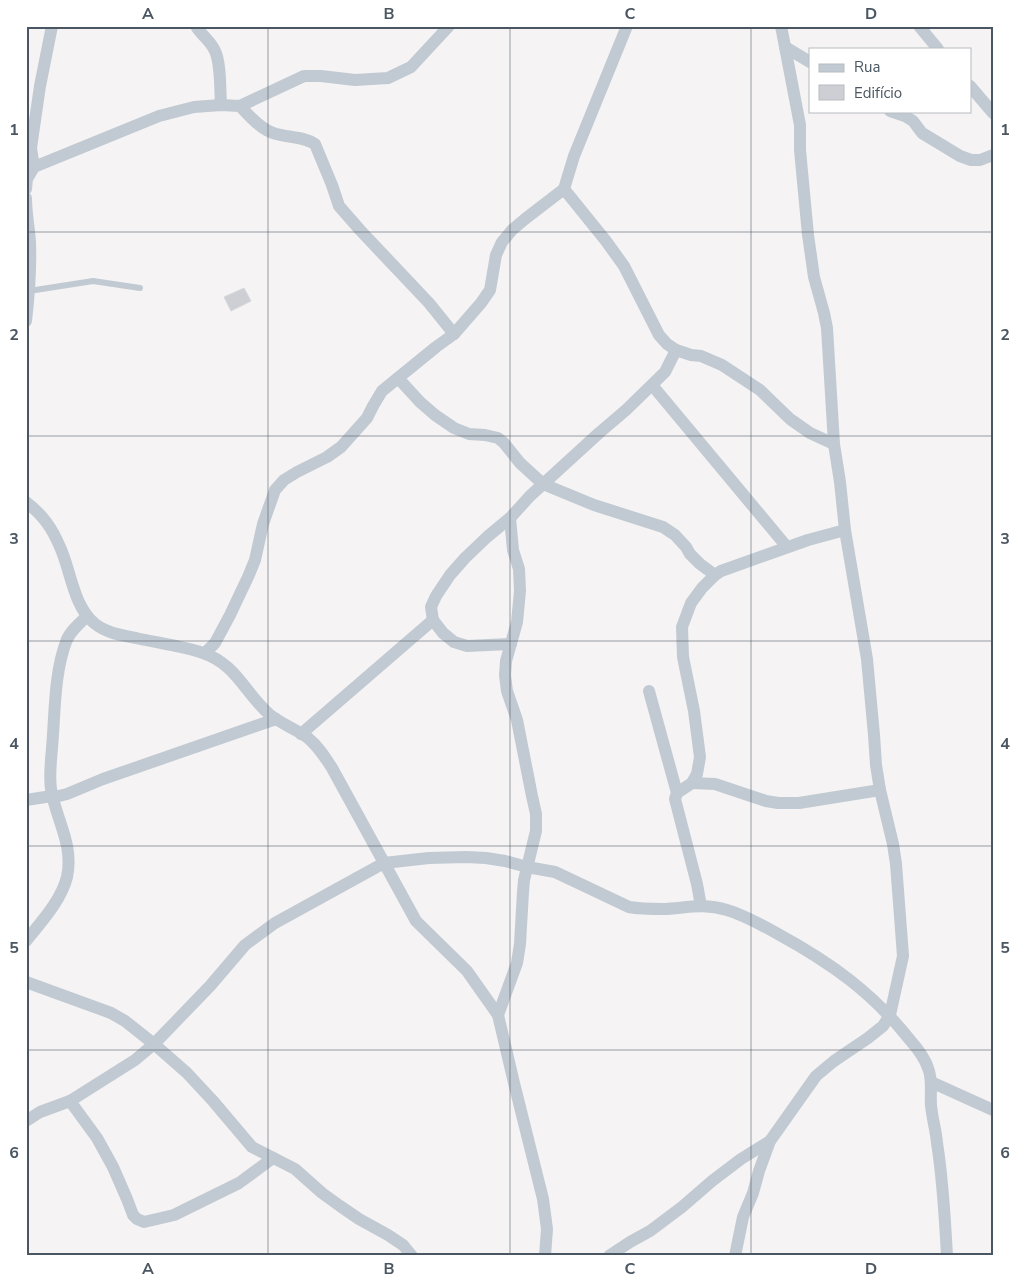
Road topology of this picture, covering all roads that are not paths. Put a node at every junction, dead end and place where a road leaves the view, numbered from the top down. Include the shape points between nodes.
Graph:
1 (52, 26) edge
2 (196, 26) edge
3 (449, 26) edge
4 (627, 26) edge
5 (781, 26) edge
6 (919, 26) edge
7 (785, 47) junction
8 (937, 48) edge
9 (809, 61) edge
10 (972, 88) edge
11 (221, 105) junction
12 (240, 106) junction
13 (893, 112) edge
14 (993, 113) edge
15 (29, 145) edge
16 (993, 155) edge
17 (34, 167) junction
18 (26, 189) edge
19 (564, 189) junction
20 (26, 198) edge
21 (140, 288) dead end
22 (29, 291) junction
23 (26, 321) edge
24 (454, 334) junction
25 (676, 350) junction
26 (398, 378) junction
27 (652, 385) junction
28 (834, 444) junction
29 (543, 484) junction
30 (26, 502) edge
31 (510, 518) junction
32 (845, 530) junction
33 (788, 547) junction
34 (715, 575) junction
35 (87, 616) junction
36 (432, 620) junction
37 (215, 643) junction
38 (511, 644) junction
39 (205, 653) junction
40 (219, 660) junction
41 (649, 691) dead end
42 (276, 719) junction
43 (301, 734) junction
44 (692, 783) junction
45 (880, 790) junction
46 (677, 793) junction
47 (52, 796) junction
48 (26, 800) edge
49 (384, 863) junction
50 (527, 868) junction
51 (701, 906) junction
52 (26, 941) edge
53 (26, 982) edge
54 (498, 1015) junction
55 (890, 1015) junction
56 (154, 1044) junction
57 (932, 1082) junction
58 (70, 1101) junction
59 (993, 1110) edge
60 (26, 1121) edge
61 (770, 1141) junction
62 (273, 1158) junction
63 (412, 1256) edge
64 (545, 1256) edge
65 (609, 1256) edge
66 (735, 1256) edge
67 (947, 1256) edge

1 - 15 street
2 - 11 street via 218,58
3 - 12 street via 411,68 388,78 355,80 304,76
4 - 19 street via 574,156
5 - 7 street
6 - 8 street
7 - 9 street
7 - 28 street via 800,125 814,277 827,328
10 - 14 street
11 - 12 street
11 - 17 street via 159,116
12 - 24 street via 272,133 310,140 315,144 339,206 430,303
13 - 16 street via 913,121 922,133 965,158 980,160
15 - 17 street
17 - 18 street
19 - 24 street via 524,219 502,242 496,255 490,290
19 - 25 street via 624,266 659,335
20 - 22 street via 30,241
21 - 22 lane via 93,281
22 - 23 street
24 - 26 street
25 - 27 street via 665,372
25 - 28 street via 722,365 760,390 790,419
26 - 29 street via 435,416 454,428 469,434 498,438
26 - 37 street via 382,391 367,418 341,446 284,480 275,490 255,560
27 - 29 street
27 - 33 street
28 - 32 street
29 - 31 street
29 - 34 street via 594,505 663,526
30 - 35 street via 48,523
31 - 36 street via 450,575 431,607
31 - 38 street via 520,591
32 - 33 street
32 - 45 street via 867,659
33 - 34 street
34 - 44 street via 691,603 682,627 683,656 700,757
35 - 39 street via 110,633
35 - 47 street via 66,641 59,668 50,773
36 - 38 street via 454,642 467,646
36 - 43 street
37 - 39 street
37 - 40 street
38 - 50 street via 506,661 507,691 517,720 536,814 536,831
39 - 40 street
40 - 42 street
41 - 46 street
42 - 43 street
42 - 47 street via 67,794
43 - 49 street via 319,748 332,768
44 - 45 street via 715,784 778,803 799,803
44 - 46 street
45 - 55 street via 896,864 903,956
46 - 51 street via 675,799
47 - 48 street
47 - 52 street via 67,843 66,879 55,902
49 - 50 street via 429,858 486,858
49 - 54 street via 416,920 467,971
49 - 56 street via 281,919 246,945
50 - 51 street via 555,872 629,907
50 - 54 street via 517,963
51 - 55 street via 738,914 796,944 847,977
53 - 56 street via 111,1013
54 - 64 street via 543,1199 547,1229
55 - 57 street via 922,1056
55 - 61 street via 883,1026 816,1076
56 - 58 street
56 - 62 street via 187,1073 252,1147
57 - 59 street
57 - 67 street via 931,1106 944,1204
58 - 60 street
58 - 62 street via 97,1138 133,1215 144,1222 174,1215 239,1183
61 - 65 street via 741,1159 650,1231
61 - 66 street via 743,1217
62 - 63 street via 295,1170 359,1219 403,1245

